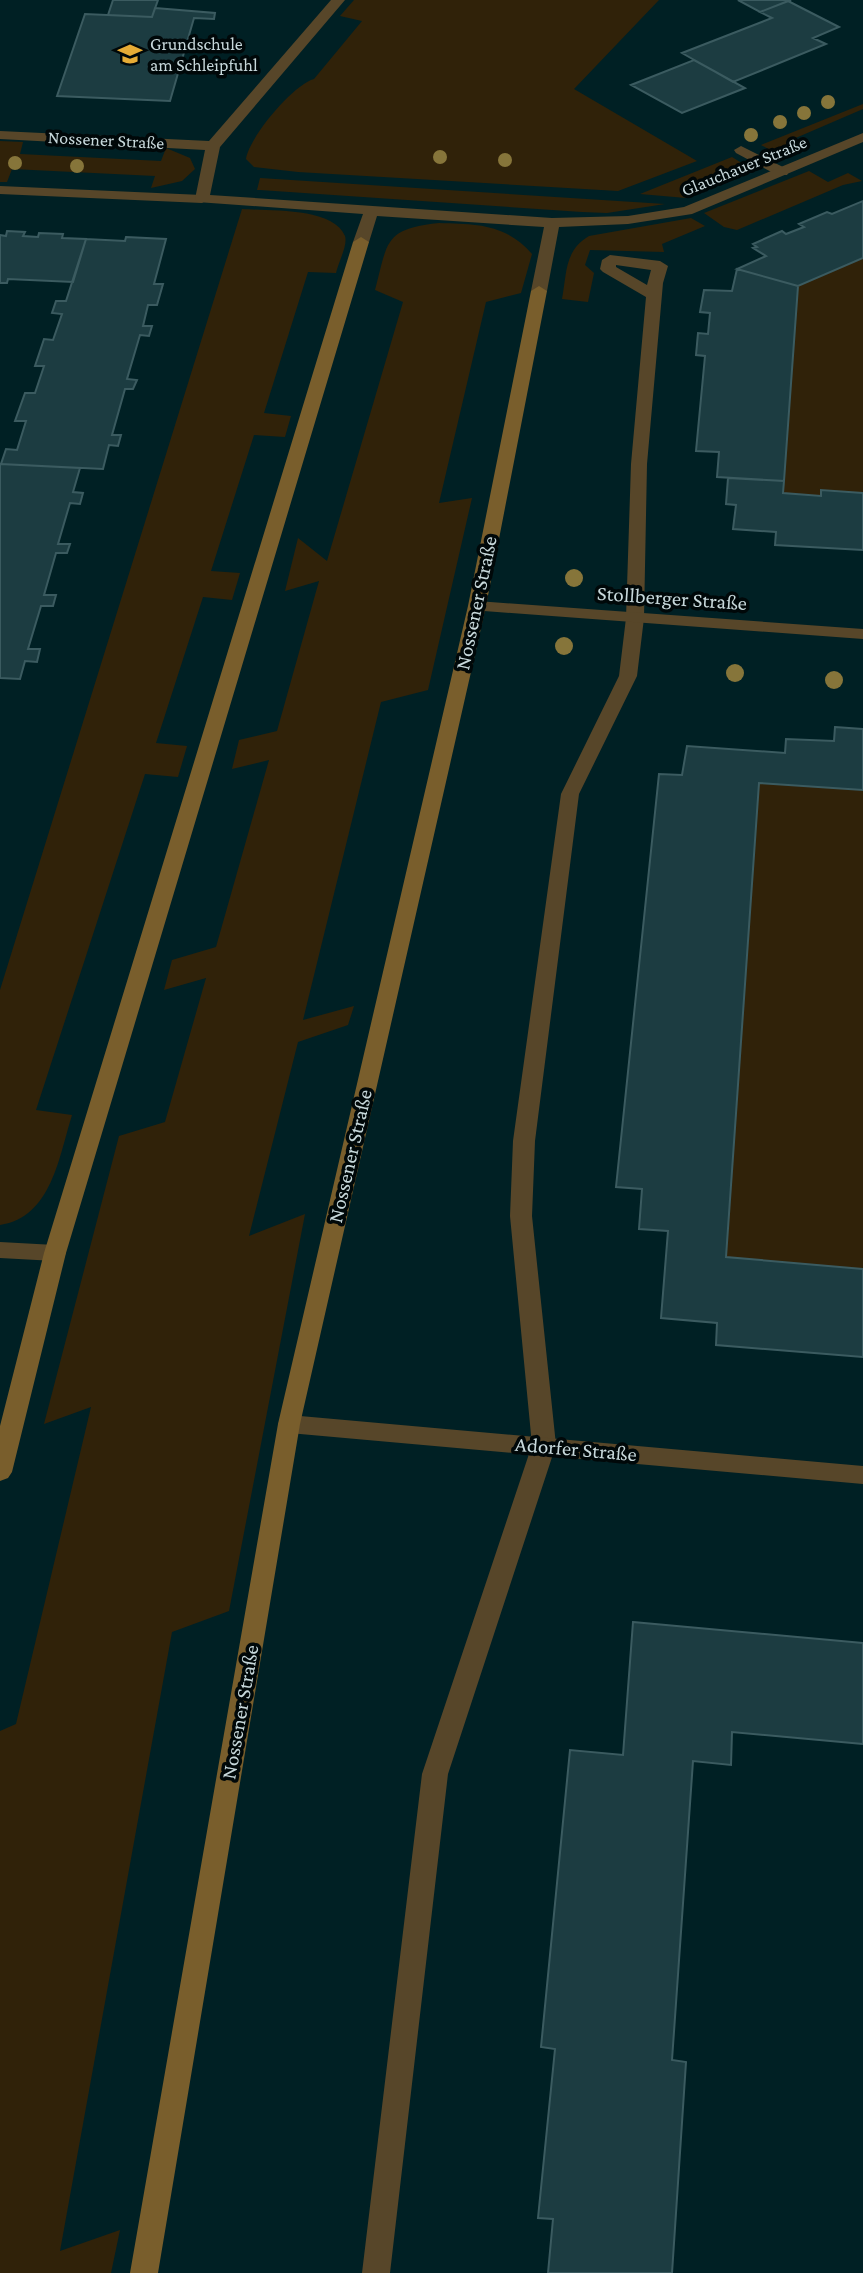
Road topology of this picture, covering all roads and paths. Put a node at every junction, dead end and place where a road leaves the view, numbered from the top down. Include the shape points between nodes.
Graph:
1 (338, 0) edge
2 (0, 135) edge
3 (863, 137) edge
4 (213, 146) junction
5 (741, 150) dead end
6 (782, 172) junction
7 (0, 190) edge
8 (202, 199) junction
9 (371, 212) junction
10 (552, 223) junction
11 (655, 296) dead end
12 (477, 606) junction
13 (635, 618) junction
14 (863, 634) edge
15 (0, 1250) edge
16 (55, 1253) junction
17 (289, 1424) junction
18 (544, 1445) junction
19 (0, 1472) edge
20 (863, 1475) edge
21 (144, 2273) edge
22 (376, 2273) edge

1 - 4 street
2 - 4 street, Nossener Straße
3 - 6 street, Glauchauer Straße
4 - 8 street
5 - 6 street
6 - 10 street, Glauchauer Straße via 687,211 628,220
7 - 8 street
8 - 9 street
9 - 10 street
9 - 16 street
10 - 12 street, Nossener Straße
11 - 13 street via 639,464
12 - 13 street, Stollberger Straße
12 - 17 street, Nossener Straße
13 - 14 street, Stollberger Straße
13 - 18 street via 628,676 570,794 524,1141 521,1216
15 - 16 street
16 - 19 street
17 - 18 street, Adorfer Straße
17 - 21 street, Nossener Straße
18 - 20 street, Adorfer Straße
18 - 22 street via 435,1774

